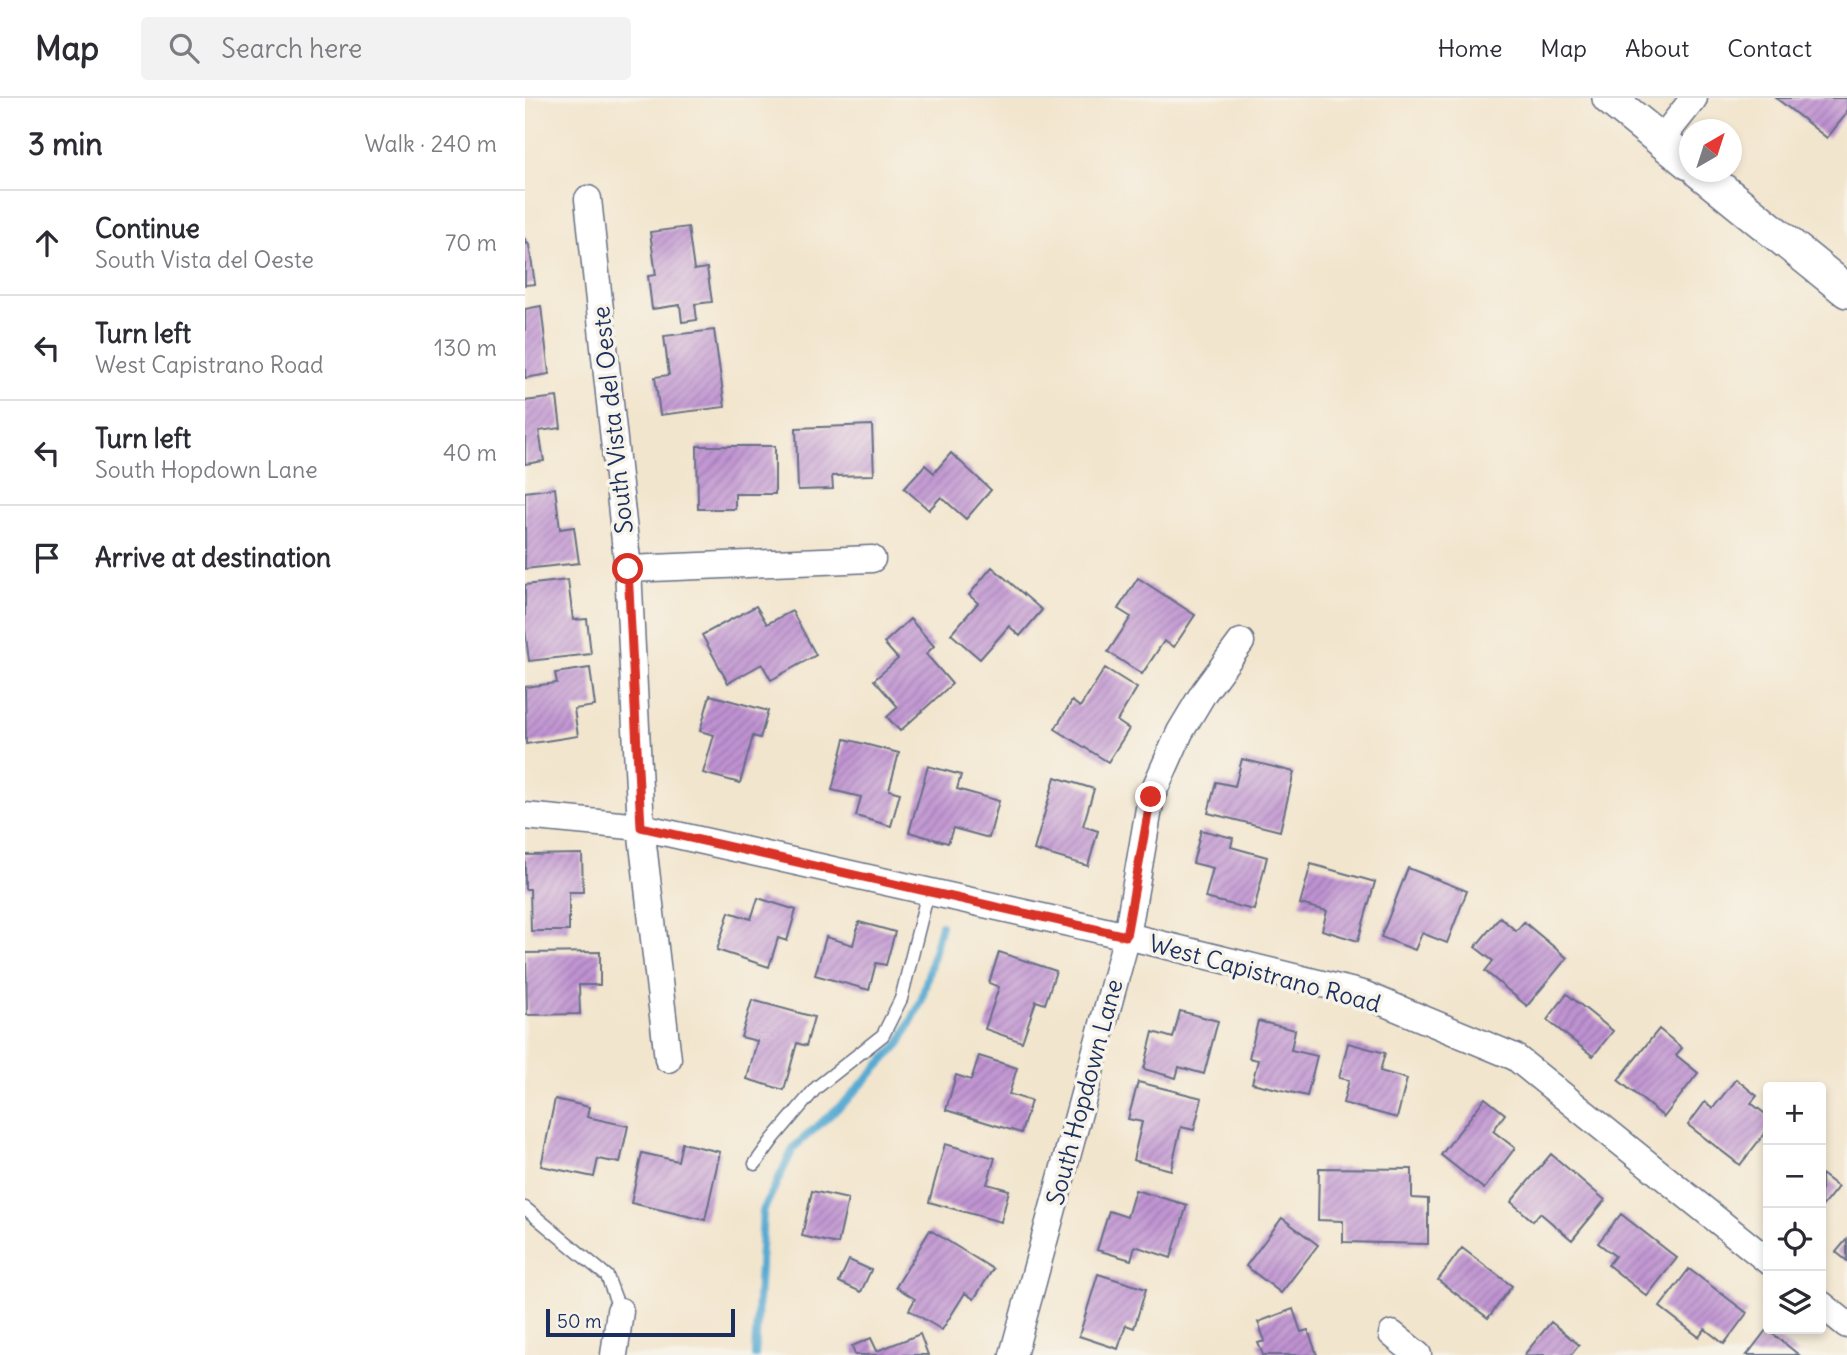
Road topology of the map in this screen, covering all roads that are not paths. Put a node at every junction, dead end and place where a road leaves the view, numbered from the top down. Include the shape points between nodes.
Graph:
1 (1609, 98) edge
2 (1694, 98) edge
3 (1661, 140) junction
4 (1679, 155) edge
5 (1712, 182) edge
6 (588, 199) dead end
7 (1847, 291) edge
8 (872, 559) dead end
9 (628, 569) junction
10 (1241, 642) dead end
11 (525, 816) edge
12 (641, 827) junction
13 (928, 892) junction
14 (1126, 936) junction
15 (668, 1059) dead end
16 (755, 1164) dead end
17 (525, 1208) edge
18 (1763, 1257) edge
19 (1826, 1308) edge
20 (620, 1311) joint
21 (1847, 1325) edge
22 (1392, 1334) dead end
23 (614, 1355) edge
24 (1013, 1355) edge
25 (1418, 1355) edge

1 - 3 street
2 - 3 street
3 - 4 street
5 - 7 street
6 - 9 street, South Vista del Oeste
8 - 9 street
9 - 12 street, South Vista del Oeste
10 - 14 street, South Hopdown Lane via 1186,722 1151,797
11 - 12 street, West Capistrano Road
12 - 13 street, West Capistrano Road
12 - 15 street, South Vista del Oeste
13 - 14 street, West Capistrano Road
13 - 16 lane via 901,999 884,1035 816,1088
14 - 18 street, West Capistrano Road via 1363,994 1515,1057
14 - 24 street, South Hopdown Lane
17 - 20 lane via 607,1276
19 - 21 street
20 - 23 street
22 - 25 street

